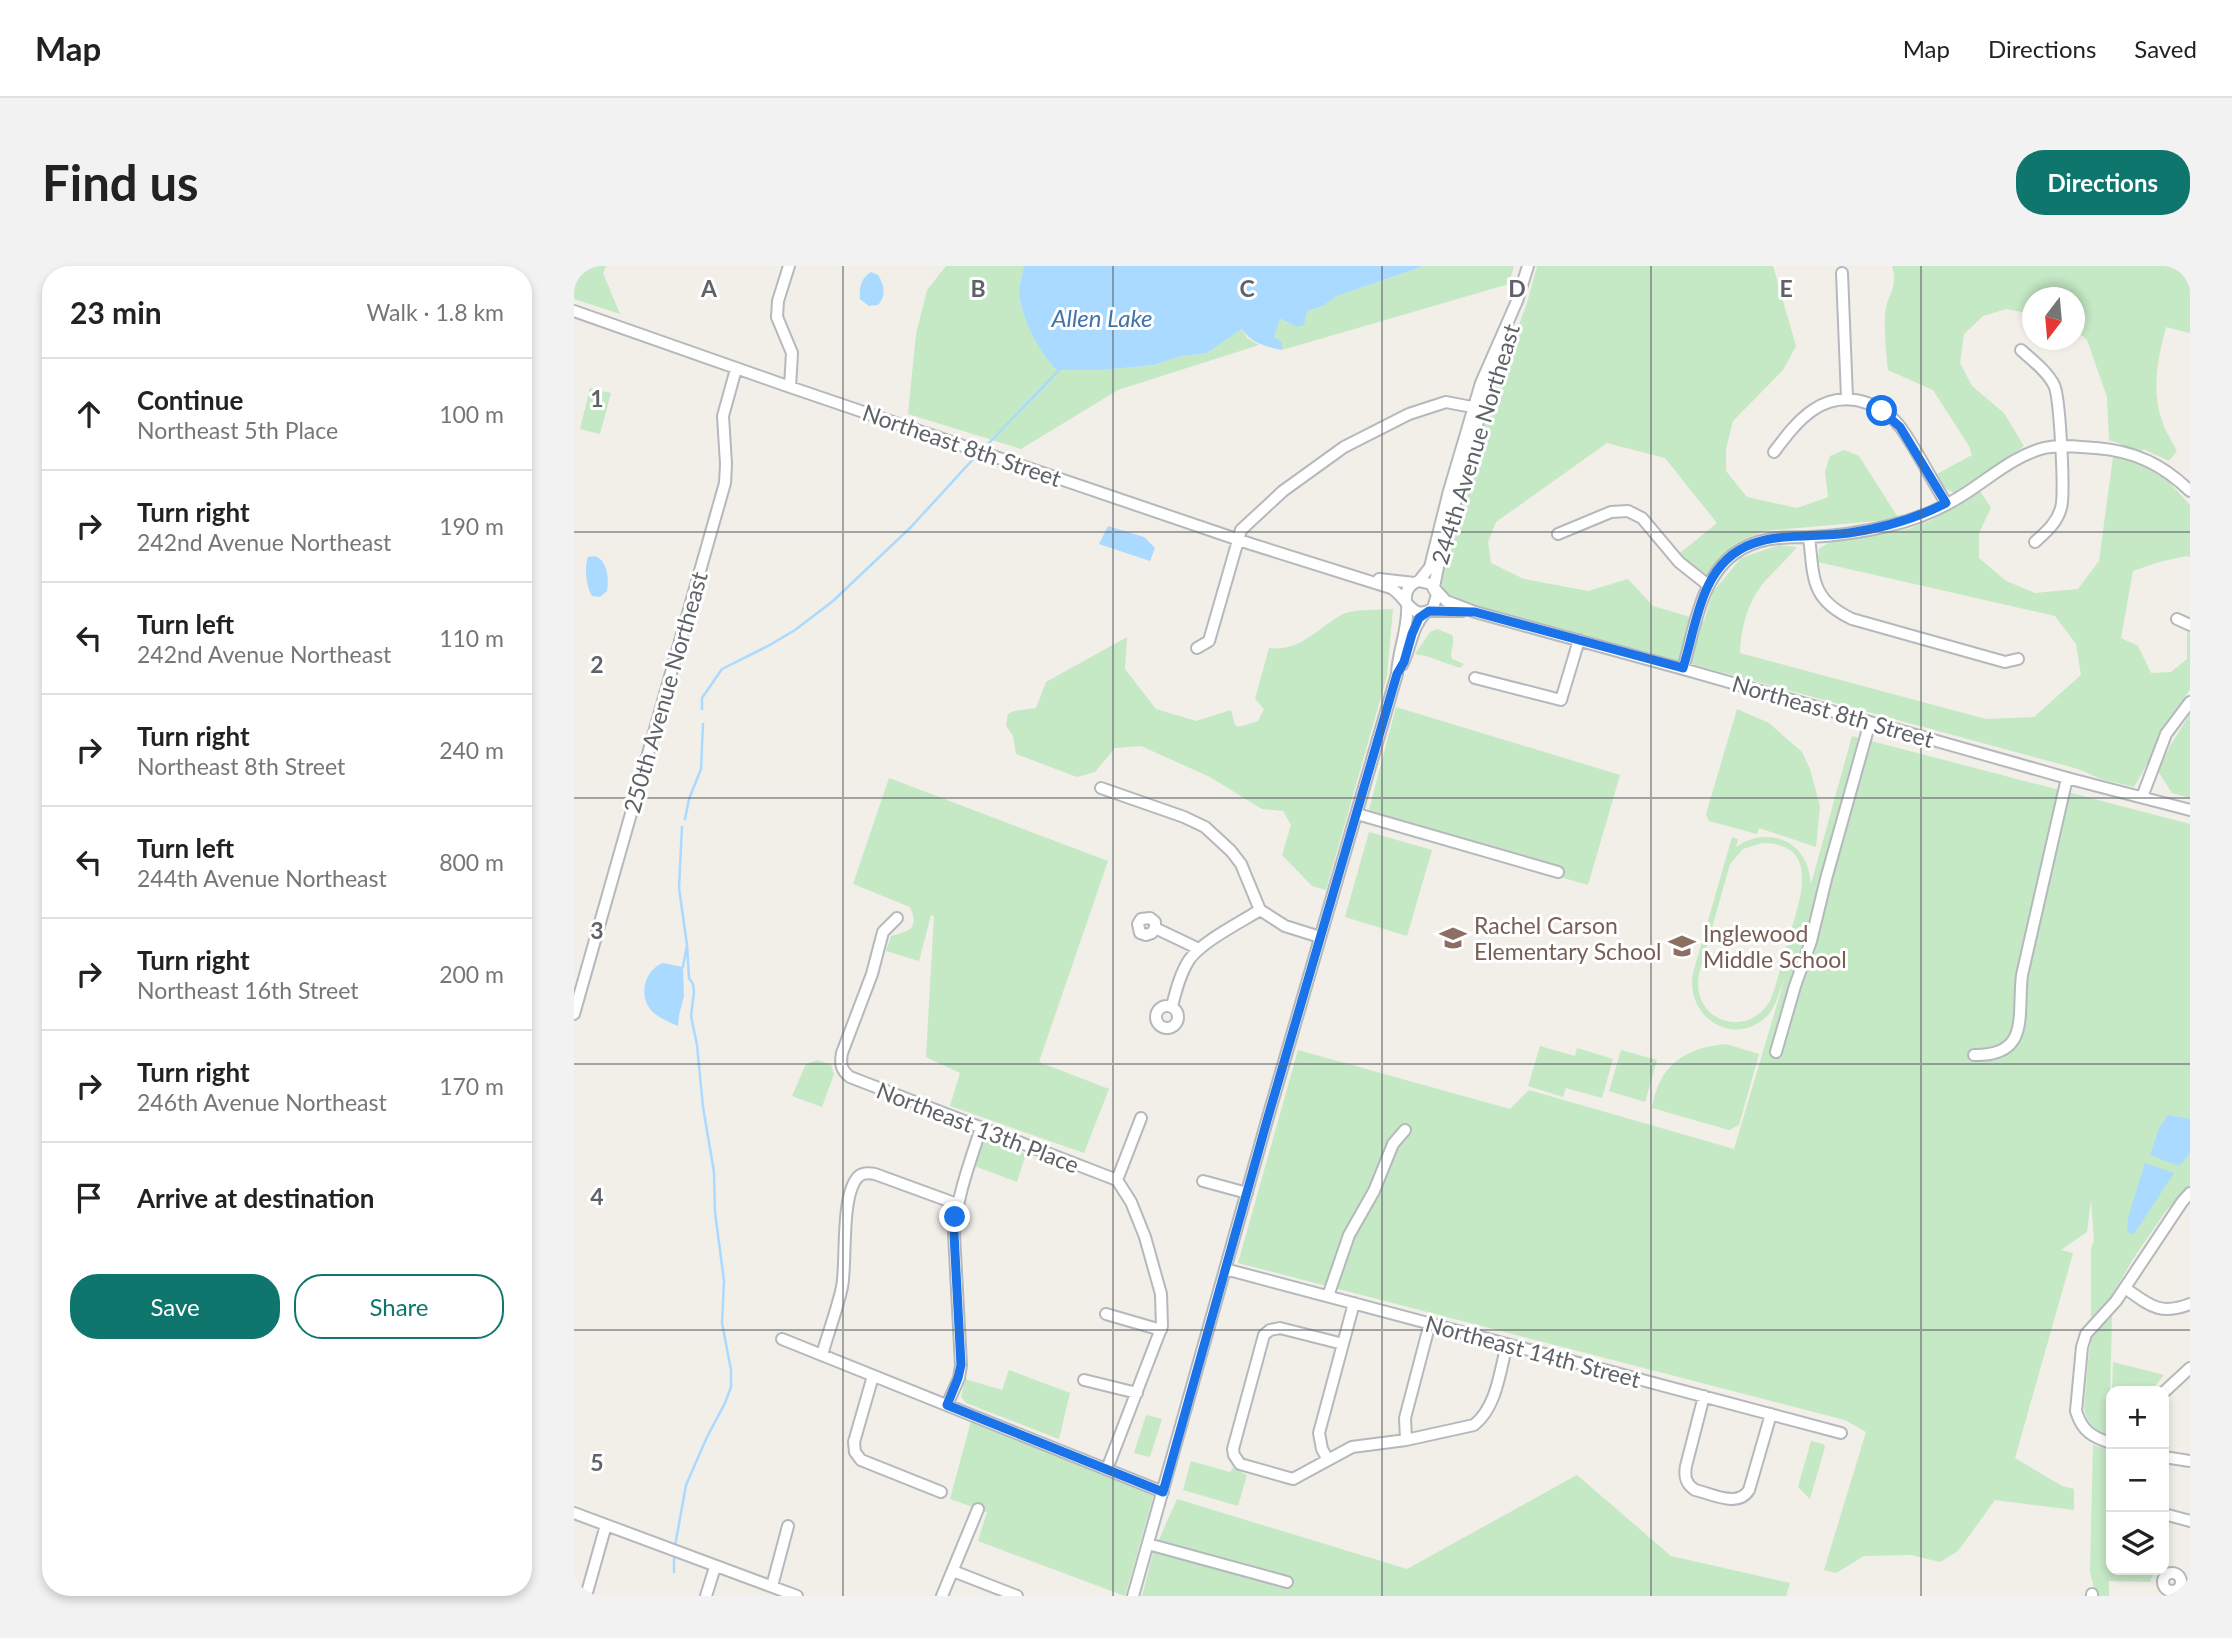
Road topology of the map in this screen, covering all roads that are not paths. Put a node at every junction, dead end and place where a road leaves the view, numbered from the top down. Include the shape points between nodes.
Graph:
1 (789, 266) edge
2 (1528, 266) edge
3 (1842, 272) dead end
4 (574, 311) edge
5 (2021, 350) dead end
6 (736, 369) junction
7 (790, 387) junction
8 (1847, 398) junction
9 (1478, 408) junction
10 (2060, 446) junction
11 (1774, 452) dead end
12 (2190, 491) edge
13 (1946, 503) junction
14 (1558, 534) dead end
15 (1809, 537) junction
16 (1238, 539) junction
17 (2035, 542) dead end
18 (1352, 576) junction
19 (1416, 582) junction
20 (1708, 585) junction
21 (1435, 589) junction
22 (1407, 602) junction
23 (1428, 611) junction
24 (1475, 612) junction
25 (2178, 619) dead end
26 (2190, 625) edge
27 (1580, 640) junction
28 (1197, 648) dead end
29 (2018, 659) dead end
30 (1683, 668) junction
31 (1397, 674) junction
32 (1475, 678) dead end
33 (2190, 702) edge
34 (1870, 722) junction
35 (2067, 778) junction
36 (1101, 788) dead end
37 (2142, 797) junction
38 (2190, 810) edge
39 (1357, 814) junction
40 (1558, 872) dead end
41 (1260, 910) junction
42 (897, 918) dead end
43 (1155, 928) dead end
44 (1320, 937) junction
45 (1199, 949) junction
46 (1172, 1006) dead end
47 (574, 1014) edge
48 (1776, 1052) dead end
49 (1974, 1055) dead end
50 (1141, 1118) dead end
51 (981, 1129) junction
52 (1405, 1130) dead end
53 (1117, 1181) junction
54 (1203, 1181) dead end
55 (2190, 1193) edge
56 (1247, 1194) junction
57 (957, 1204) junction
58 (1225, 1269) junction
59 (2125, 1288) junction
60 (1328, 1296) junction
61 (1354, 1303) junction
62 (2190, 1304) edge
63 (1106, 1314) dead end
64 (1430, 1323) junction
65 (1161, 1329) junction
66 (782, 1339) dead end
67 (1507, 1344) junction
68 (1343, 1345) junction
69 (822, 1355) junction
70 (2190, 1368) edge
71 (873, 1376) junction
72 (1084, 1380) dead end
73 (2169, 1387) edge
74 (1137, 1394) junction
75 (1704, 1396) junction
76 (947, 1405) junction
77 (1771, 1414) junction
78 (1841, 1433) dead end
79 (1406, 1440) junction
80 (2106, 1441) edge
81 (2169, 1458) edge
82 (1328, 1460) junction
83 (2190, 1461) edge
84 (1108, 1469) junction
85 (941, 1492) dead end
86 (1163, 1492) junction
87 (978, 1509) dead end
88 (574, 1513) edge
89 (2169, 1515) edge
90 (2190, 1521) edge
91 (607, 1525) junction
92 (788, 1527) dead end
93 (1149, 1544) junction
94 (715, 1567) junction
95 (953, 1571) junction
96 (1287, 1582) dead end
97 (772, 1586) junction
98 (586, 1596) edge
99 (706, 1596) edge
100 (797, 1596) edge
101 (943, 1596) edge
102 (1017, 1596) edge
103 (1133, 1596) edge

1 - 7 street via 777,317 792,353
2 - 9 street, 244th Avenue Northeast
3 - 8 street
4 - 6 street, Northeast 8th Street
5 - 10 street via 2054,384
6 - 7 street, Northeast 8th Street
6 - 47 street, 250th Avenue Northeast via 723,416 725,483
7 - 16 street, Northeast 8th Street
8 - 11 street via 1808,413
8 - 13 street via 1871,404 1900,427
9 - 16 street via 1446,402 1409,414 1344,447 1283,491 1245,524
9 - 19 street, 244th Avenue Northeast via 1430,567
9 - 21 street, 244th Avenue Northeast
10 - 12 street via 2132,454 2162,467
10 - 13 street via 2020,457
10 - 17 street via 2061,509 2051,528
13 - 15 street via 1888,526
14 - 20 street via 1611,512 1628,511 1642,518 1679,562
15 - 20 street via 1774,537 1750,545 1722,565
15 - 29 street via 1818,590 1843,614 2005,662
16 - 18 street, Northeast 8th Street
16 - 28 street via 1209,640
18 - 19 street, Northeast 8th Street
18 - 22 street, Northeast 8th Street via 1391,588
19 - 21 street via 1428,582
19 - 22 street via 1407,591
20 - 30 street
21 - 23 street via 1436,604
21 - 24 street, Northeast 8th Street via 1446,601
22 - 23 street via 1413,610
22 - 31 street
23 - 24 street, Northeast 8th Street
23 - 31 street via 1419,618
24 - 27 street, Northeast 8th Street
25 - 26 street
27 - 30 street, Northeast 8th Street
27 - 32 street via 1561,700
30 - 34 street, Northeast 8th Street
31 - 39 street
33 - 37 street via 2166,734
34 - 35 street, Northeast 8th Street
34 - 48 street
35 - 37 street, Northeast 8th Street
35 - 49 street via 2022,975 2014,1039 1997,1054
36 - 41 street via 1205,827 1241,864
37 - 38 street, Northeast 8th Street
39 - 40 street
39 - 44 street
41 - 44 street via 1285,926
41 - 45 street
42 - 51 street, Northeast 13th Place via 884,932 842,1053 842,1068 850,1077
43 - 45 street
44 - 56 street
45 - 46 street via 1180,977
50 - 53 street
51 - 53 street, Northeast 13th Place
51 - 57 street
52 - 60 street via 1393,1144 1349,1235
53 - 65 street via 1131,1202 1161,1294
54 - 56 street
55 - 59 street
56 - 58 street
57 - 69 street via 875,1174 859,1176 847,1205 842,1289
57 - 76 street via 954,1234 961,1365
58 - 60 street, Northeast 14th Street
58 - 86 street
59 - 62 street via 2160,1309
59 - 80 street via 2084,1341 2076,1411 2090,1435
60 - 61 street, Northeast 14th Street
61 - 64 street, Northeast 14th Street
61 - 68 street
63 - 65 street
64 - 67 street, Northeast 14th Street
64 - 79 street via 1405,1418
65 - 74 street
66 - 69 street
67 - 75 street, Northeast 14th Street
67 - 79 street via 1482,1418 1474,1424
68 - 82 street via 1319,1433
68 - 82 street via 1280,1328 1264,1335 1233,1450 1245,1466 1293,1479
69 - 71 street
70 - 73 street
71 - 76 street
71 - 85 street via 855,1452 861,1460
72 - 74 street
74 - 84 street
75 - 77 street, Northeast 14th Street
75 - 77 street via 1686,1466 1686,1480 1695,1490 1734,1500 1746,1496
76 - 84 street
77 - 78 street, Northeast 14th Street
79 - 82 street via 1353,1447
81 - 83 street
84 - 86 street
86 - 93 street
87 - 95 street
88 - 91 street
89 - 90 street
91 - 94 street
91 - 98 street
92 - 97 street
93 - 96 street
93 - 103 street
94 - 97 street
94 - 99 street
95 - 101 street
95 - 102 street
97 - 100 street

